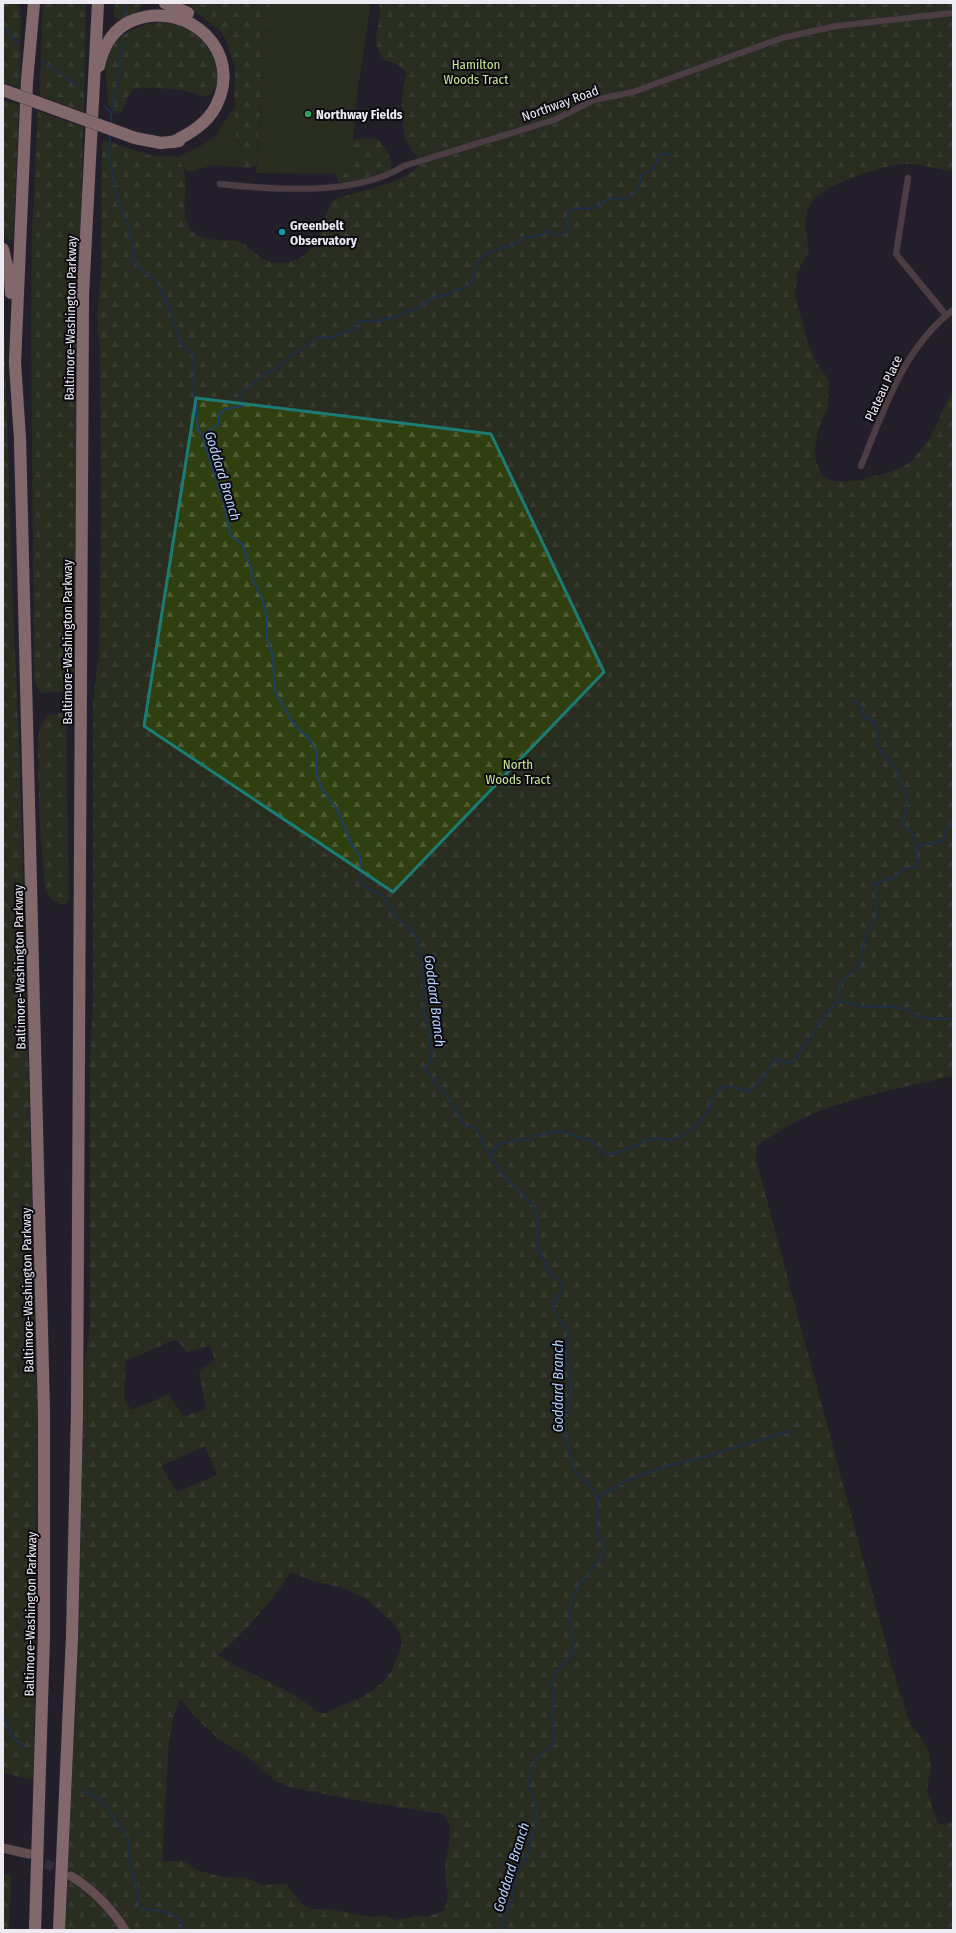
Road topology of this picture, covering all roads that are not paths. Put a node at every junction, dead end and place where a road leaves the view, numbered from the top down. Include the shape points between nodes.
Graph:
1 (34, 3) edge
2 (98, 3) edge
3 (165, 3) edge
4 (953, 13) edge
5 (3, 90) edge
6 (92, 106) junction
7 (172, 142) junction
8 (908, 178) dead end
9 (220, 184) dead end
10 (3, 249) edge
11 (953, 310) edge
12 (946, 315) junction
13 (15, 363) junction
14 (861, 466) dead end
15 (3, 1848) edge
16 (29, 1854) tunnel mouth
17 (71, 1876) tunnel mouth
18 (35, 1930) edge
19 (59, 1930) edge
20 (125, 1930) edge

1 - 13 highway, Baltimore-Washington Parkway via 27,89
2 - 6 highway, Baltimore-Washington Parkway
3 - 7 highway via 194,16 210,28 223,47 230,69 230,80 222,110 210,126 197,136
4 - 9 street, Northway Road via 836,26 782,38 633,92 594,100 554,120 404,166 393,173 367,182 335,187 277,188
5 - 7 highway, bridge via 135,138 161,144
6 - 7 highway via 102,53 115,33 131,21 150,15 172,16 186,20 198,27 212,42 220,60 223,81 220,98 210,115 194,131
6 - 19 highway, Baltimore-Washington Parkway via 83,295 74,1562
8 - 12 street via 896,254
10 - 13 highway via 10,278
11 - 12 street, Plateau Place
12 - 14 street, Plateau Place via 919,344 902,369
13 - 18 highway, Baltimore-Washington Parkway via 20,439 44,1413 44,1635
15 - 16 street
17 - 20 street via 101,1899

